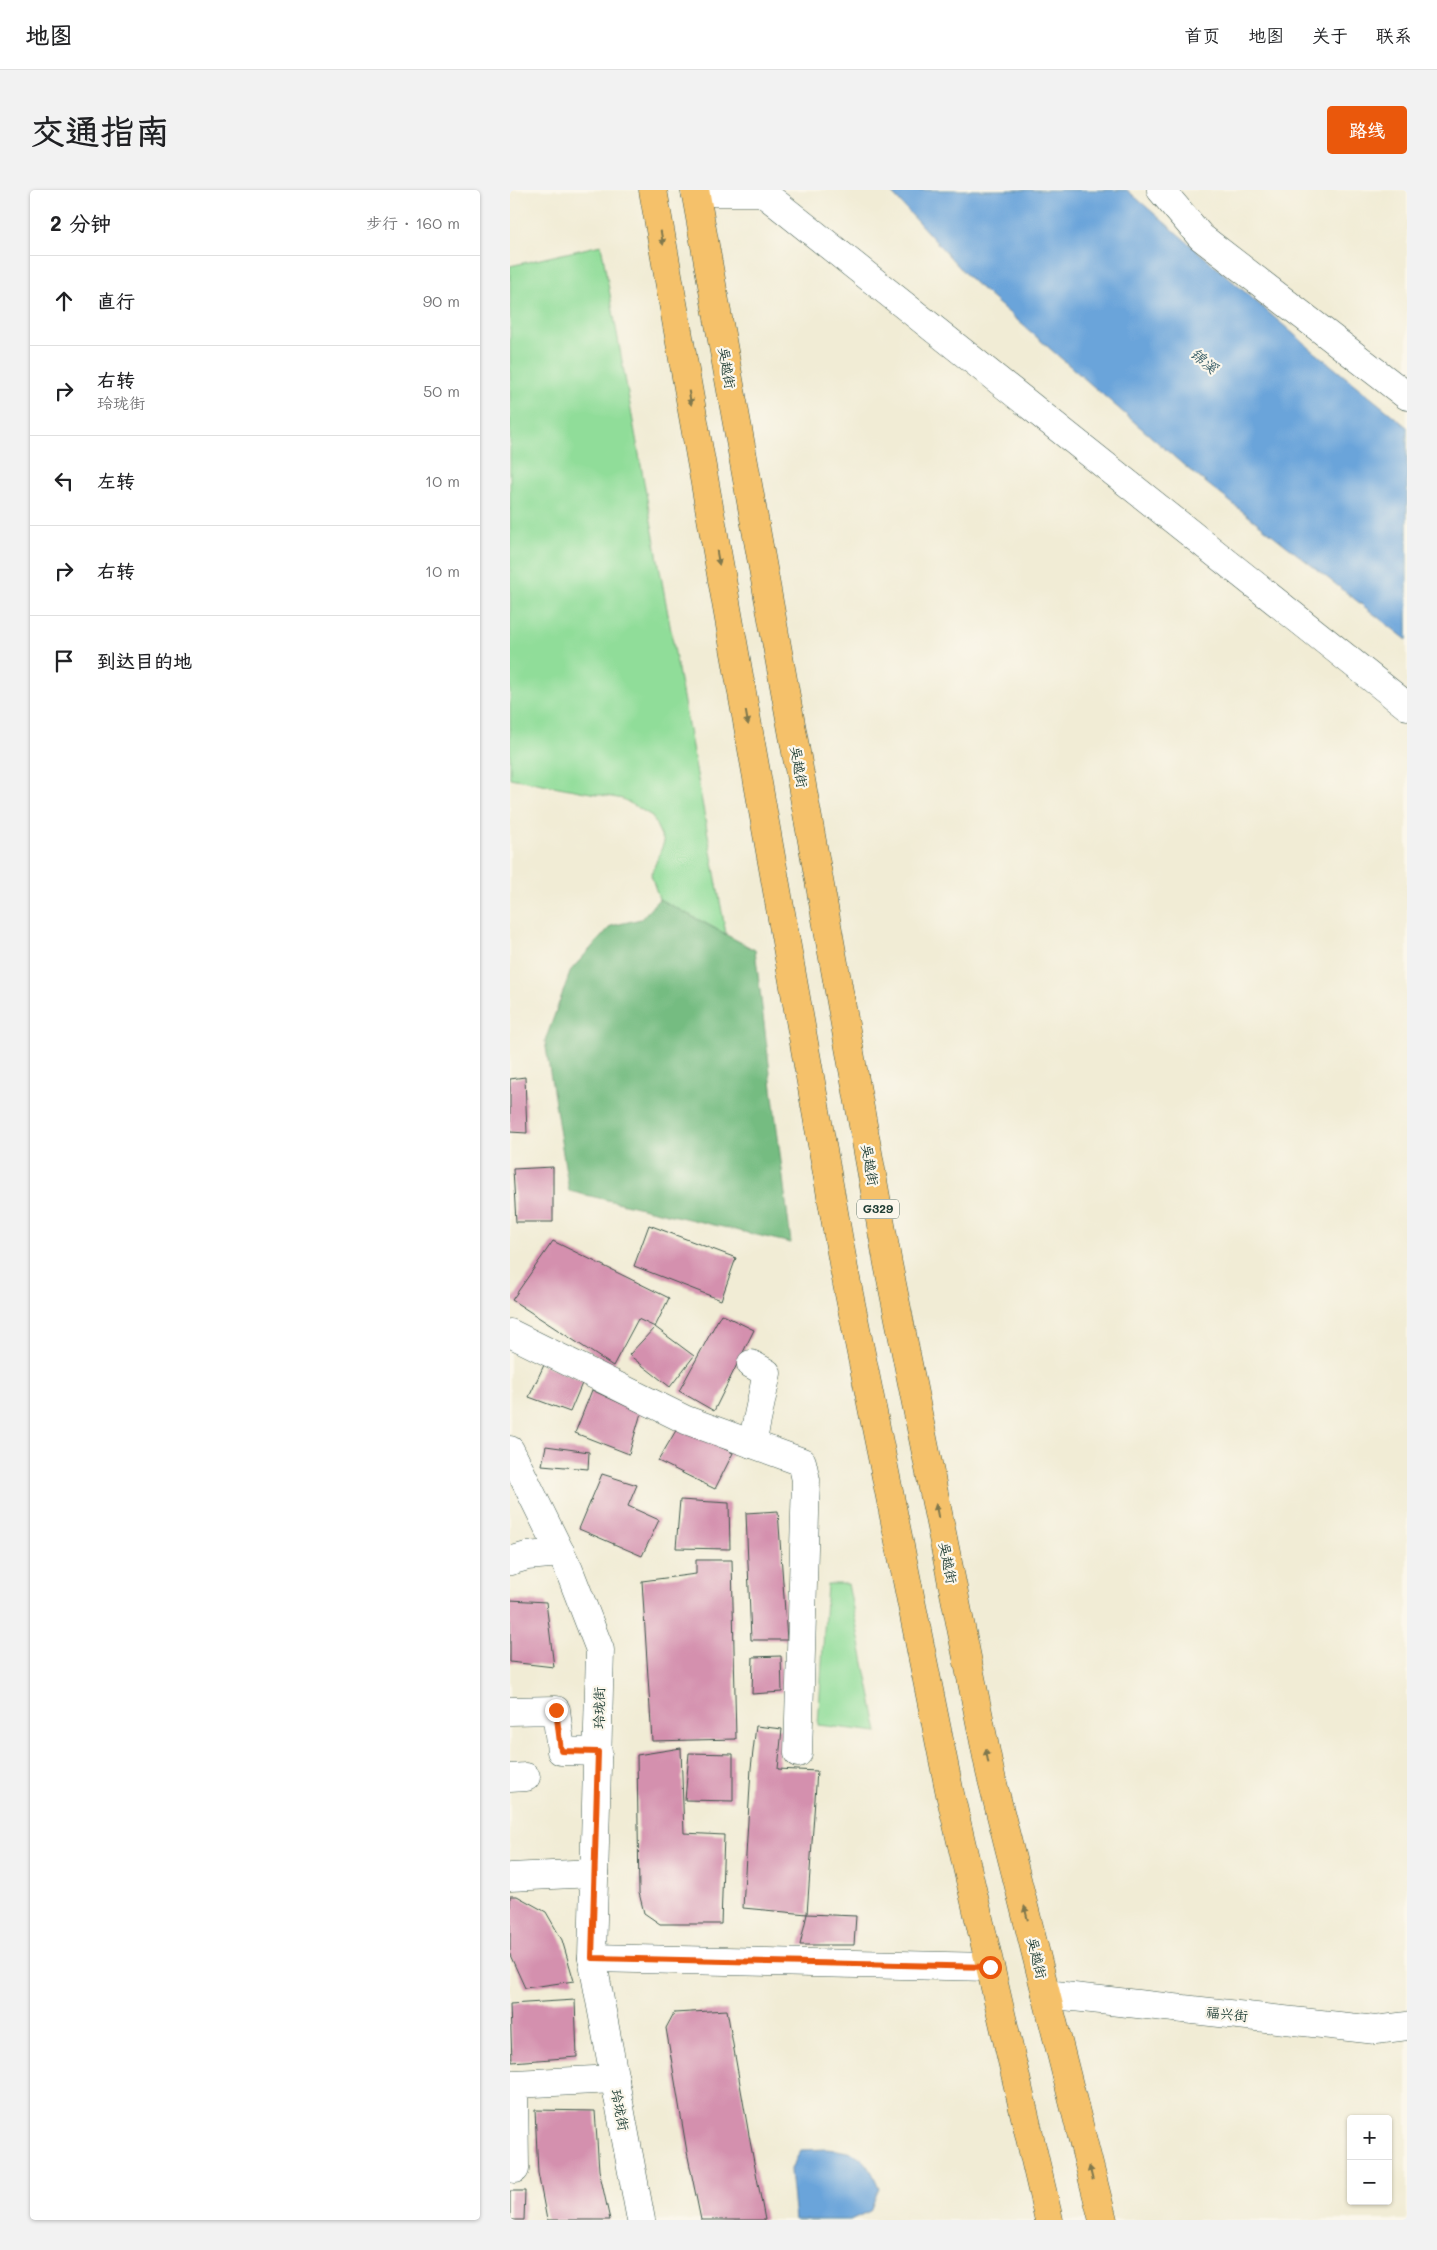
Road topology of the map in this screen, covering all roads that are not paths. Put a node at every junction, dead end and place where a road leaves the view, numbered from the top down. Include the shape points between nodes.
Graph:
1 (654, 190) edge
2 (1161, 190) edge
3 (695, 191) edge
4 (1407, 396) edge
5 (1407, 706) edge
6 (510, 1333) edge
7 (751, 1364) dead end
8 (752, 1444) junction
9 (510, 1450) edge
10 (561, 1553) junction
11 (510, 1561) edge
12 (510, 1711) edge
13 (598, 1752) junction
14 (798, 1753) dead end
15 (594, 1873) junction
16 (510, 1877) edge
17 (592, 1958) junction
18 (990, 1967) junction
19 (1046, 1994) junction
20 (1407, 2026) edge
21 (615, 2079) junction
22 (515, 2169) dead end
23 (641, 2220) edge
24 (1049, 2220) edge
25 (1103, 2220) edge

1 -> 18 highway via 844,1270 950,1794
2 - 4 street via 1201,237
3 - 5 street via 762,192
19 -> 3 highway, 吴越街 / G329 via 990,1772 888,1264
6 - 8 street via 686,1420
7 - 8 street via 767,1373
8 - 14 street via 802,1462 806,1480
9 - 10 street, 玲珑街
10 - 11 street
10 - 13 street, 玲珑街 via 600,1650
12 - 13 street via 556,1710 561,1751
13 - 15 street, 玲珑街
15 - 16 street
15 - 17 street, 玲珑街
17 - 18 street
17 - 21 street, 玲珑街
18 - 24 highway
19 - 20 street, 福兴街 via 1376,2030
25 -> 19 highway, 吴越街 / G329
21 - 22 street via 514,2084
21 - 23 street, 玲珑街

